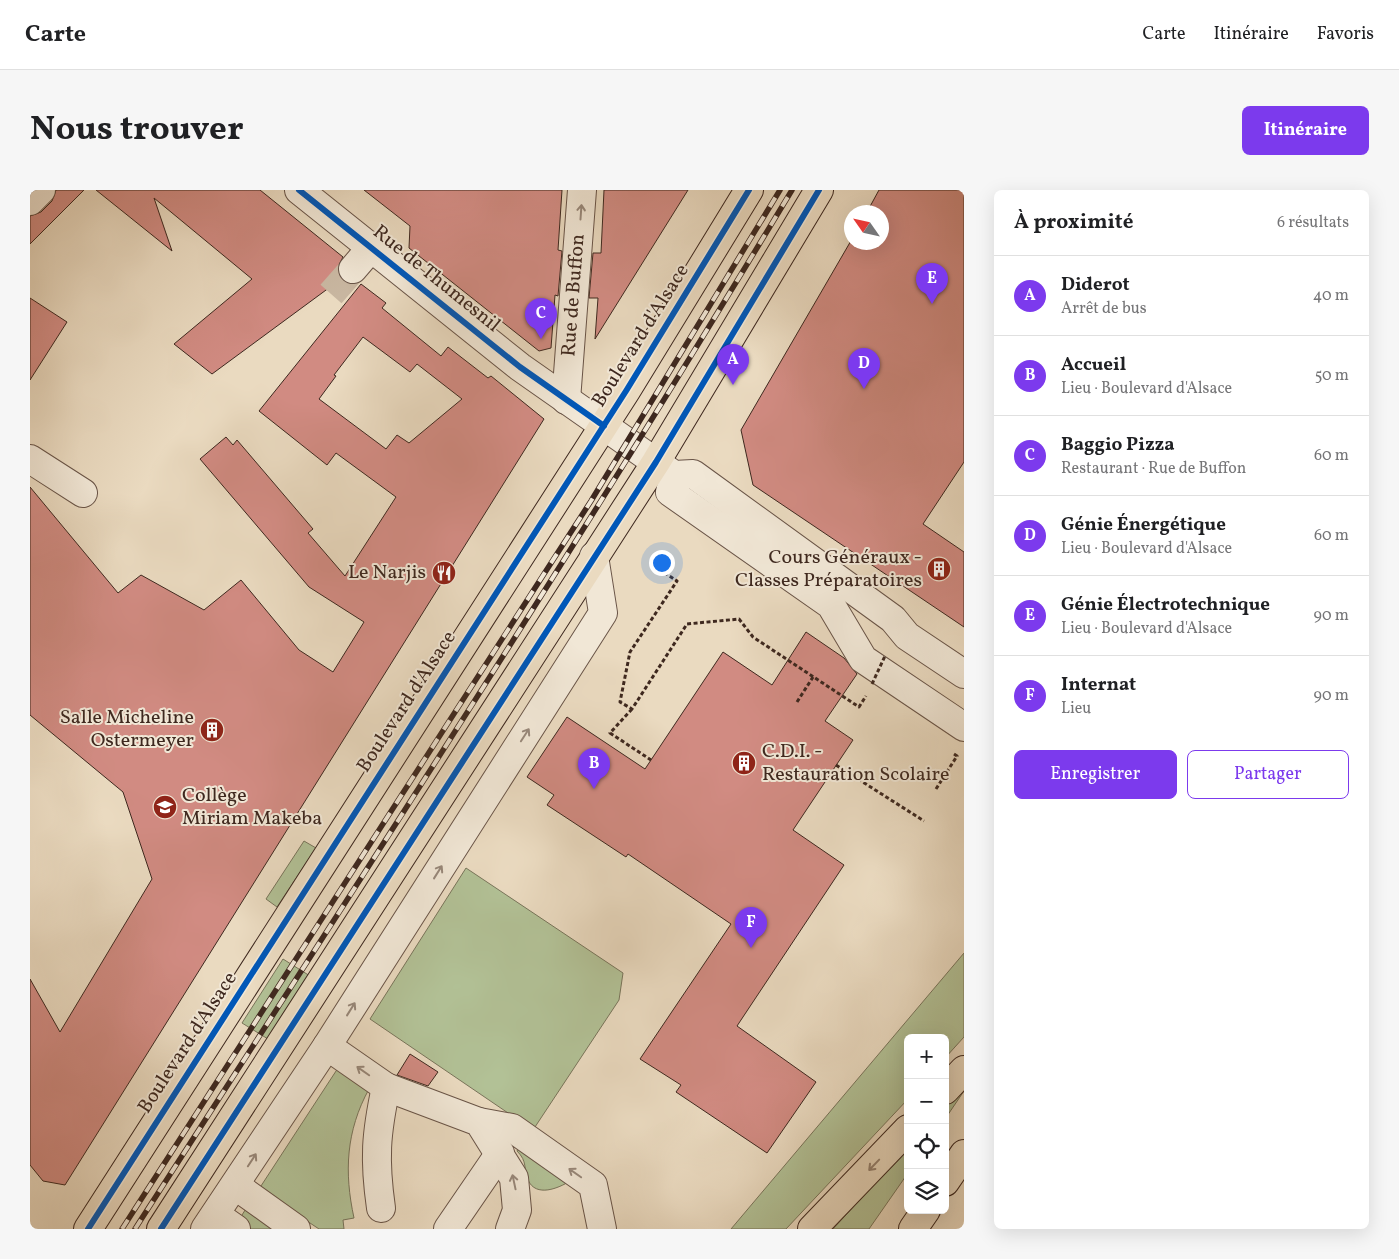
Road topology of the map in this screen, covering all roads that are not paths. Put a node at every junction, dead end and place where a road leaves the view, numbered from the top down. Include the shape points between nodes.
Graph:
1 (41, 190) edge
2 (299, 190) edge
3 (582, 190) edge
4 (749, 190) edge
5 (819, 190) edge
6 (30, 201) edge
7 (371, 248) junction
8 (352, 269) tunnel mouth
9 (566, 400) junction
10 (604, 426) junction
11 (30, 459) edge
12 (665, 468) junction
13 (83, 493) dead end
14 (594, 556) junction
15 (964, 674) edge
16 (964, 727) edge
17 (327, 1046) junction
18 (964, 1070) edge
19 (949, 1086) edge
20 (386, 1087) junction
21 (479, 1122) junction
22 (904, 1133) edge
23 (500, 1153) junction
24 (964, 1154) edge
25 (949, 1176) edge
26 (236, 1186) junction
27 (381, 1208) dead end
28 (923, 1214) edge
29 (219, 1224) edge
30 (88, 1229) edge
31 (161, 1229) edge
32 (296, 1229) edge
33 (448, 1229) edge
34 (510, 1229) edge
35 (602, 1229) edge
36 (812, 1229) edge
37 (913, 1229) edge

1 - 6 street
2 - 7 street, Rue de Thumesnil
9 -> 3 street, Rue de Buffon
4 - 10 main road, Boulevard d'Alsace
5 - 12 main road
7 - 8 street
7 - 9 street, Rue de Thumesnil
9 - 10 street, Rue de Thumesnil
10 - 12 street, Boulevard d'Alsace
10 - 30 main road, Boulevard d'Alsace
11 - 13 street
12 - 14 main road
12 - 15 street via 693,474 893,618 907,636
12 - 16 street via 670,492 831,605 863,659
17 -> 14 street via 603,613
14 - 31 main road
20 -> 17 street
26 -> 17 street
18 - 19 main road
20 - 21 street
20 - 27 street via 377,1133 376,1172
21 - 23 street
35 -> 21 street via 592,1185 512,1128
22 -> 36 main road
23 - 33 street
34 -> 23 street via 518,1210 514,1178
24 - 25 main road
26 - 29 street
26 - 32 street
28 - 37 main road

